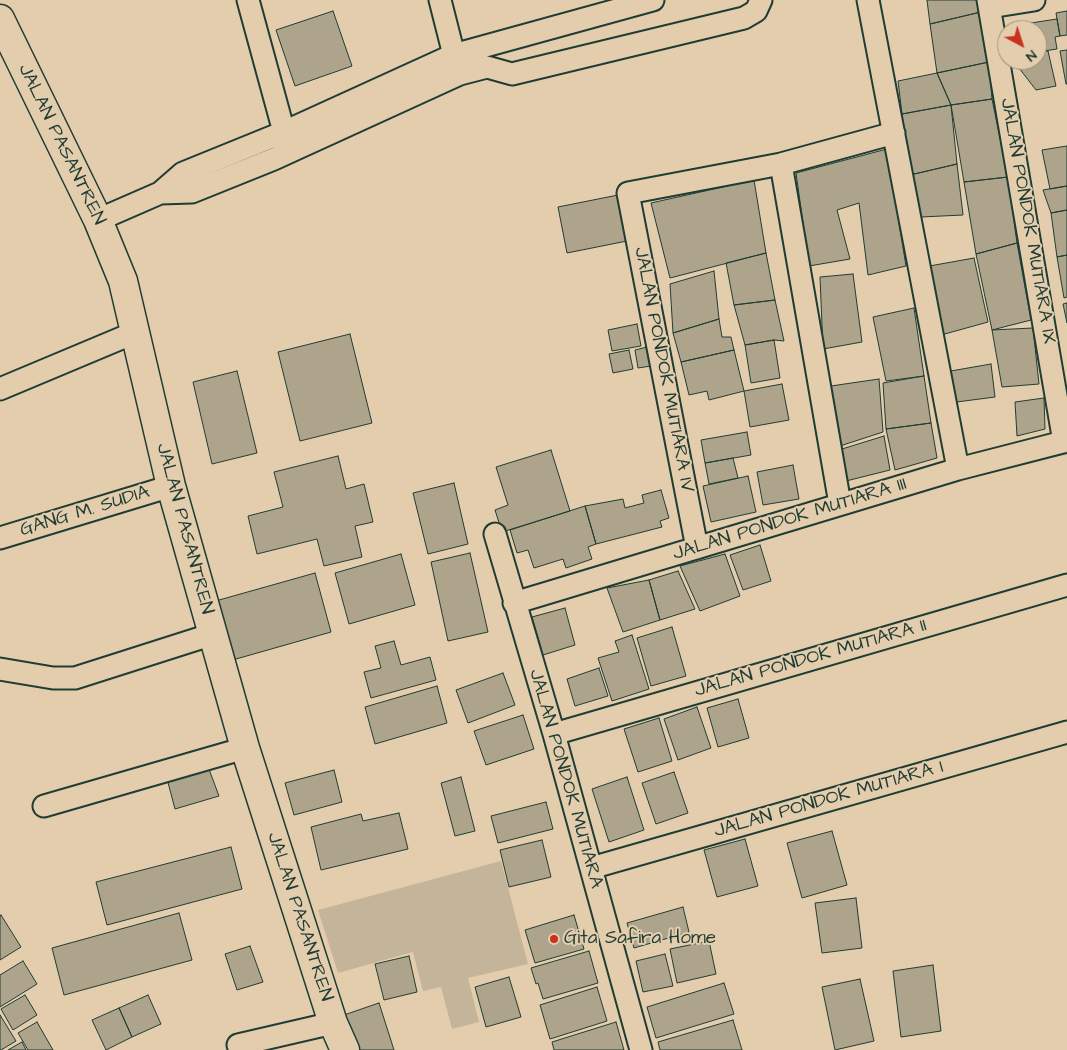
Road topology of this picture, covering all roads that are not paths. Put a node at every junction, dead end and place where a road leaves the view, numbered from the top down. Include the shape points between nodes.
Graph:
1 (248, 0) edge
2 (440, 0) edge
3 (653, 0) edge
4 (761, 0) edge
5 (868, 0) edge
6 (1034, 0) edge
7 (989, 3) edge
8 (614, 5) edge
9 (0, 18) edge
10 (456, 65) junction
11 (894, 133) junction
12 (276, 135) junction
13 (274, 159) junction
14 (781, 164) junction
15 (160, 193) junction
16 (98, 220) junction
17 (136, 332) junction
18 (0, 389) edge
19 (1066, 441) edge
20 (958, 469) junction
21 (171, 486) junction
22 (840, 504) junction
23 (495, 534) dead end
24 (0, 538) edge
25 (697, 548) junction
26 (1067, 585) edge
27 (514, 602) junction
28 (211, 628) junction
29 (0, 658) edge
30 (0, 669) edge
31 (1067, 732) edge
32 (554, 734) junction
33 (245, 748) junction
34 (44, 806) dead end
35 (591, 868) junction
36 (333, 1023) junction
37 (238, 1045) dead end
38 (345, 1050) edge
39 (641, 1050) edge

1 - 12 street
2 - 10 street
3 - 8 street
4 - 10 street via 756,11 744,18 512,74 487,67
5 - 11 street
6 - 7 street
7 - 19 street, JALAN PONDOK MUTIARA IX
8 - 10 street
9 - 16 main road, JALAN PASANTREN
10 - 12 street
10 - 13 street
11 - 14 street
11 - 20 street
12 - 13 street
12 - 15 street via 183,173
13 - 15 street via 192,192
14 - 22 street
14 - 25 street, JALAN PONDOK MUTIARA IV via 628,193
15 - 16 street
16 - 17 main road, JALAN PASANTREN via 123,281
17 - 18 street
17 - 21 main road, JALAN PASANTREN
19 - 20 street, JALAN PONDOK MUTIARA III
20 - 22 street, JALAN PONDOK MUTIARA III
21 - 24 street, GANG M. SUDIA
21 - 28 main road, JALAN PASANTREN
22 - 25 street, JALAN PONDOK MUTIARA III
23 - 27 street, JALAN PONDOK MUTIARA
25 - 27 street, JALAN PONDOK MUTIARA III
26 - 32 street, JALAN PONDOK MUTIARA II
27 - 32 street, JALAN PONDOK MUTIARA
28 - 29 street via 73,665 54,666
28 - 30 street via 76,678 54,678
28 - 33 main road, JALAN PASANTREN
31 - 35 street, JALAN PONDOK MUTIARA I
32 - 35 street, JALAN PONDOK MUTIARA
33 - 34 street
33 - 36 main road, JALAN PASANTREN
35 - 39 street, JALAN PONDOK MUTIARA
36 - 37 street
36 - 38 main road, JALAN PASANTREN

